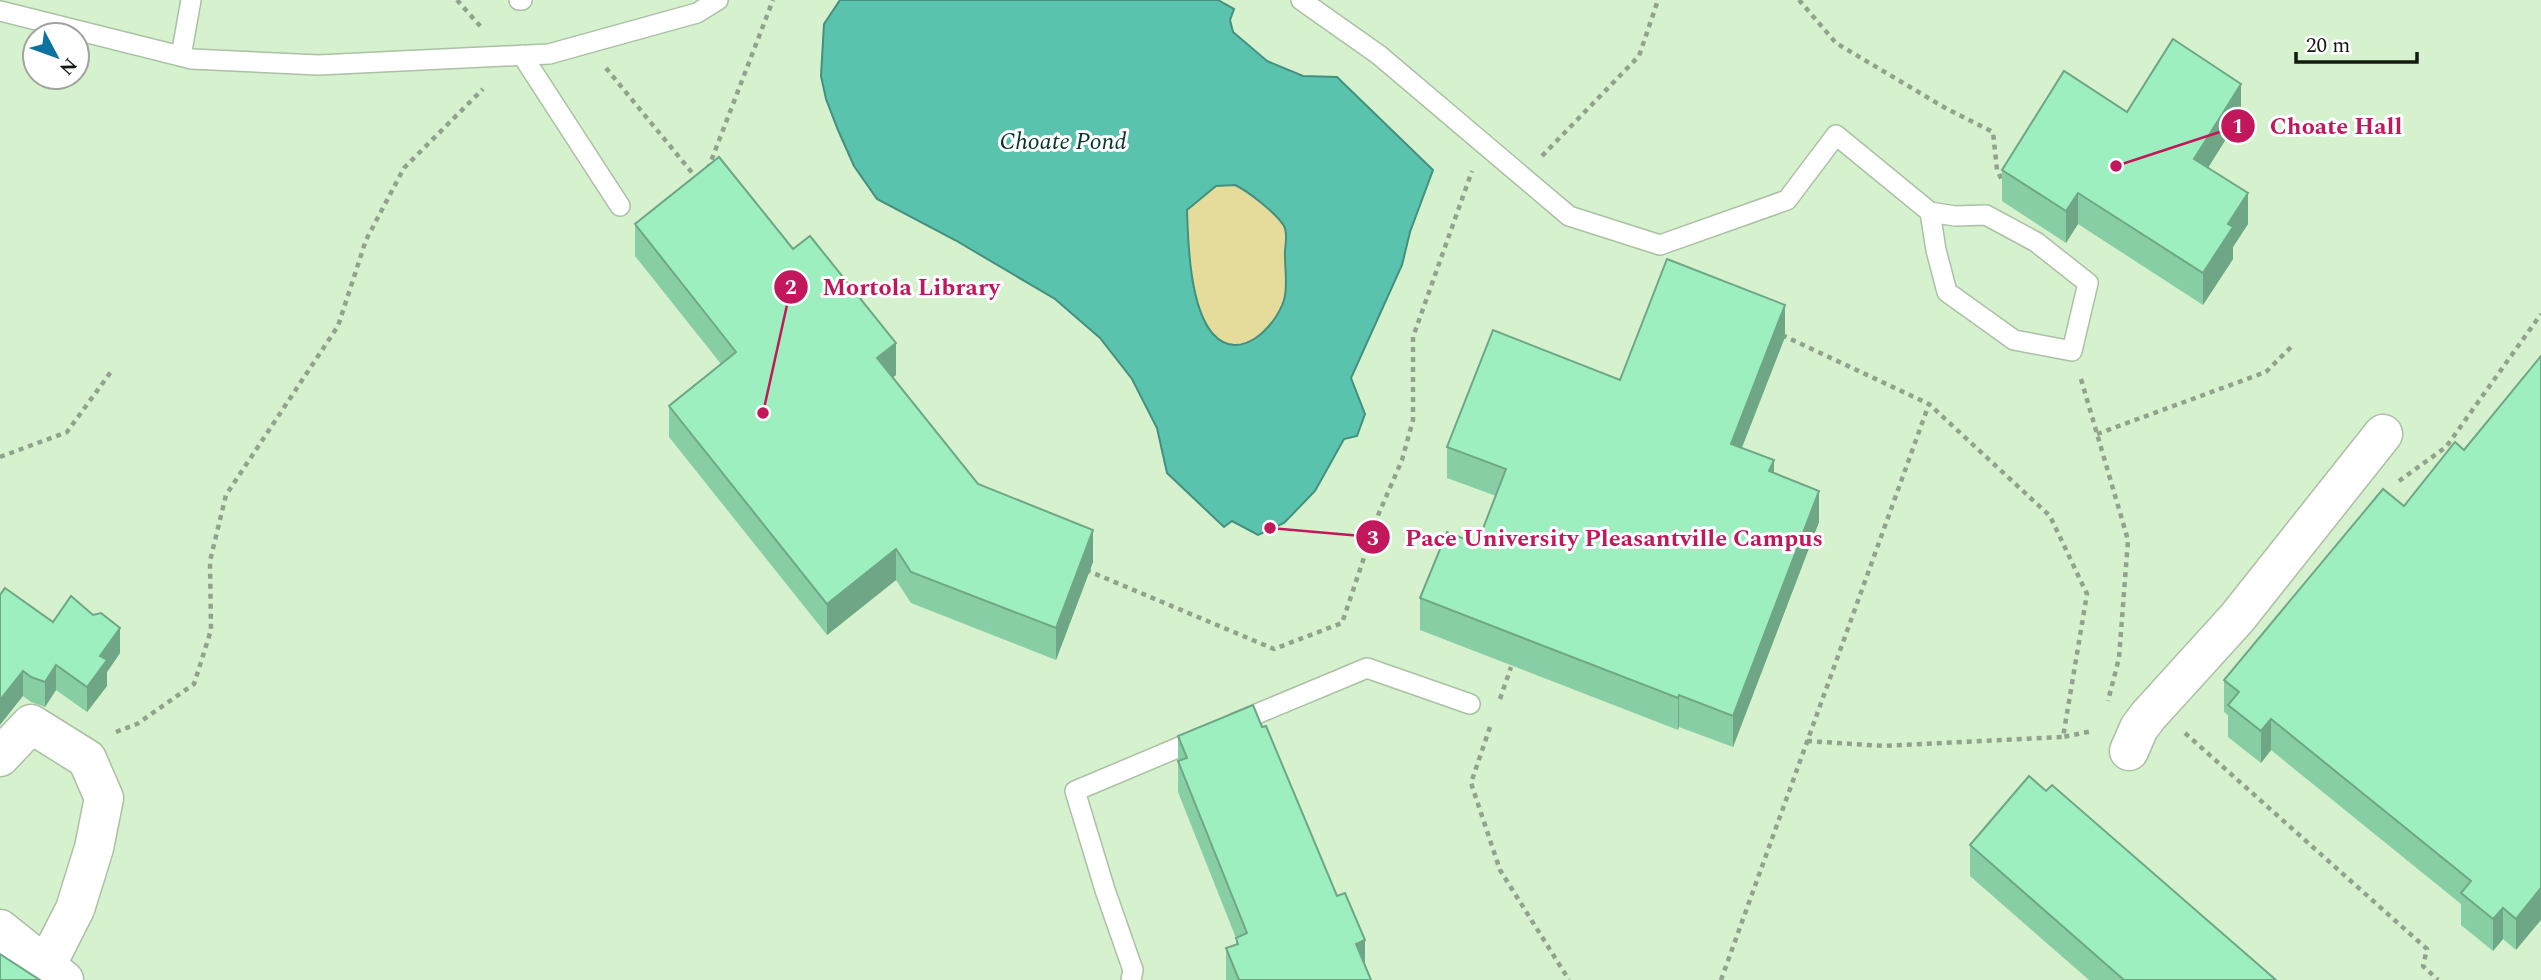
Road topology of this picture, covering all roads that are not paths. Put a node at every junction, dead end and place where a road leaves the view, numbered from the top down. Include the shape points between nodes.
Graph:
1 (191, 0) edge
2 (718, 0) edge
3 (1301, 0) edge
4 (0, 10) edge
5 (522, 55) junction
6 (181, 57) junction
7 (620, 206) dead end
8 (1930, 212) junction
9 (2383, 434) dead end
10 (1469, 704) dead end
11 (2134, 739) road end
12 (0, 757) edge
13 (0, 929) edge
14 (55, 973) edge
15 (1131, 980) edge

1 - 6 lane
2 - 5 lane via 697,13 549,54
3 - 8 lane via 1379,55 1569,216 1660,244 1787,200 1836,135
4 - 6 lane
5 - 6 lane via 318,65
5 - 7 lane
8 - 8 lane via 1986,215 2036,242 2088,283 2072,351 2014,340 1947,292
9 - 11 street
10 - 15 lane via 1367,668 1075,791 1133,970
12 - 14 street via 30,724 87,759 104,798 94,848
13 - 14 street

